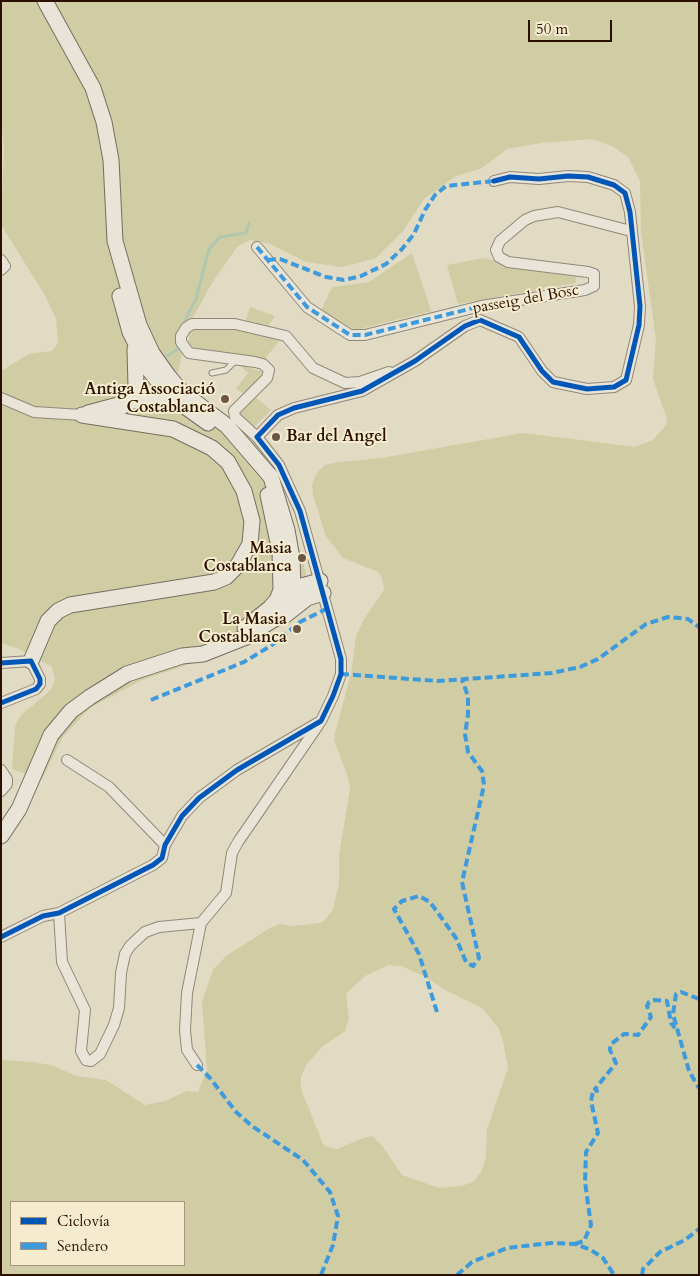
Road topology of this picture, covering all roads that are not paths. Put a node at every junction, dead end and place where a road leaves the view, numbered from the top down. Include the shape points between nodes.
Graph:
1 (45, 1) edge
2 (494, 181) dead end
3 (631, 231) junction
4 (115, 241) junction
5 (257, 247) dead end
6 (1, 260) edge
7 (1, 270) edge
8 (482, 306) junction
9 (480, 320) junction
10 (135, 343) junction
11 (152, 354) junction
12 (236, 359) junction
13 (404, 368) junction
14 (212, 373) dead end
15 (156, 380) junction
16 (136, 386) junction
17 (148, 397) junction
18 (1, 398) edge
19 (182, 399) junction
20 (122, 404) junction
21 (82, 415) junction
22 (122, 421) junction
23 (256, 437) junction
24 (259, 462) junction
25 (280, 552) junction
26 (322, 587) junction
27 (293, 590) junction
28 (307, 598) junction
29 (270, 608) junction
30 (270, 623) junction
31 (182, 656) junction
32 (31, 661) junction
33 (1, 663) edge
34 (1, 703) edge
35 (321, 721) junction
36 (67, 760) dead end
37 (1, 770) edge
38 (1, 791) edge
39 (1, 836) edge
40 (166, 845) junction
41 (59, 913) junction
42 (201, 923) junction
43 (1, 937) edge
44 (197, 1065) dead end

1 - 4 main road via 92,88 104,122 111,160
2 - 3 street via 510,177 568,176 601,180 625,193
3 - 8 street, passeig del Bosc via 558,212 525,220 500,241 496,250 499,257 508,262 588,272 594,274 594,286
3 - 9 street via 640,306 639,324 629,373 619,386 587,389 553,382 519,337
4 - 10 main road via 114,263
4 - 11 main road via 135,314
5 - 8 street, passeig del Bosc via 307,307 350,335 365,335
6 - 7 street via 5,266
8 - 9 street
9 - 13 street via 465,326
10 - 15 main road
10 - 16 main road
11 - 15 main road
11 - 19 main road
12 - 13 street via 192,354 185,349 182,336 186,328 199,323 235,324 286,336 313,368 345,383 360,382
12 - 14 lane via 226,370
12 - 23 street via 263,364 269,370 267,378 234,411 234,416
13 - 23 street via 362,391 285,410
15 - 16 main road
15 - 17 main road
15 - 19 main road
16 - 20 main road
17 - 19 main road
17 - 20 main road
18 - 21 street via 34,412
19 - 24 main road via 227,426
20 - 21 main road
20 - 22 main road
21 - 22 main road
22 - 32 main road via 174,429 222,456 235,472 247,499 252,521 250,544 238,565 226,577 214,582 70,606 58,611 48,621
23 - 26 street via 279,465 290,487
24 - 25 main road
24 - 27 main road via 271,477 282,508 292,558
25 - 27 main road
25 - 29 main road via 281,590
26 - 27 main road
26 - 28 main road
26 - 35 street via 341,659 341,674
27 - 28 main road
27 - 29 main road
27 - 30 main road via 285,609
28 - 30 main road
29 - 31 main road via 234,634
30 - 31 main road via 229,645 203,654
31 - 39 main road via 144,668 110,684 60,722 43,750 20,809
32 - 33 street
32 - 34 street via 40,684 36,689
35 - 40 street via 237,770 199,798 182,816
35 - 42 street via 238,842 232,853 226,893
36 - 40 street via 109,787
37 - 38 street via 7,784
40 - 41 street via 162,858 154,865
41 - 42 street via 62,962 85,1010 81,1051 86,1060 100,1054 114,1026 119,1008 121,973 130,946 144,932 159,927
41 - 43 street via 43,916
42 - 44 street via 187,993 185,1030 187,1050

